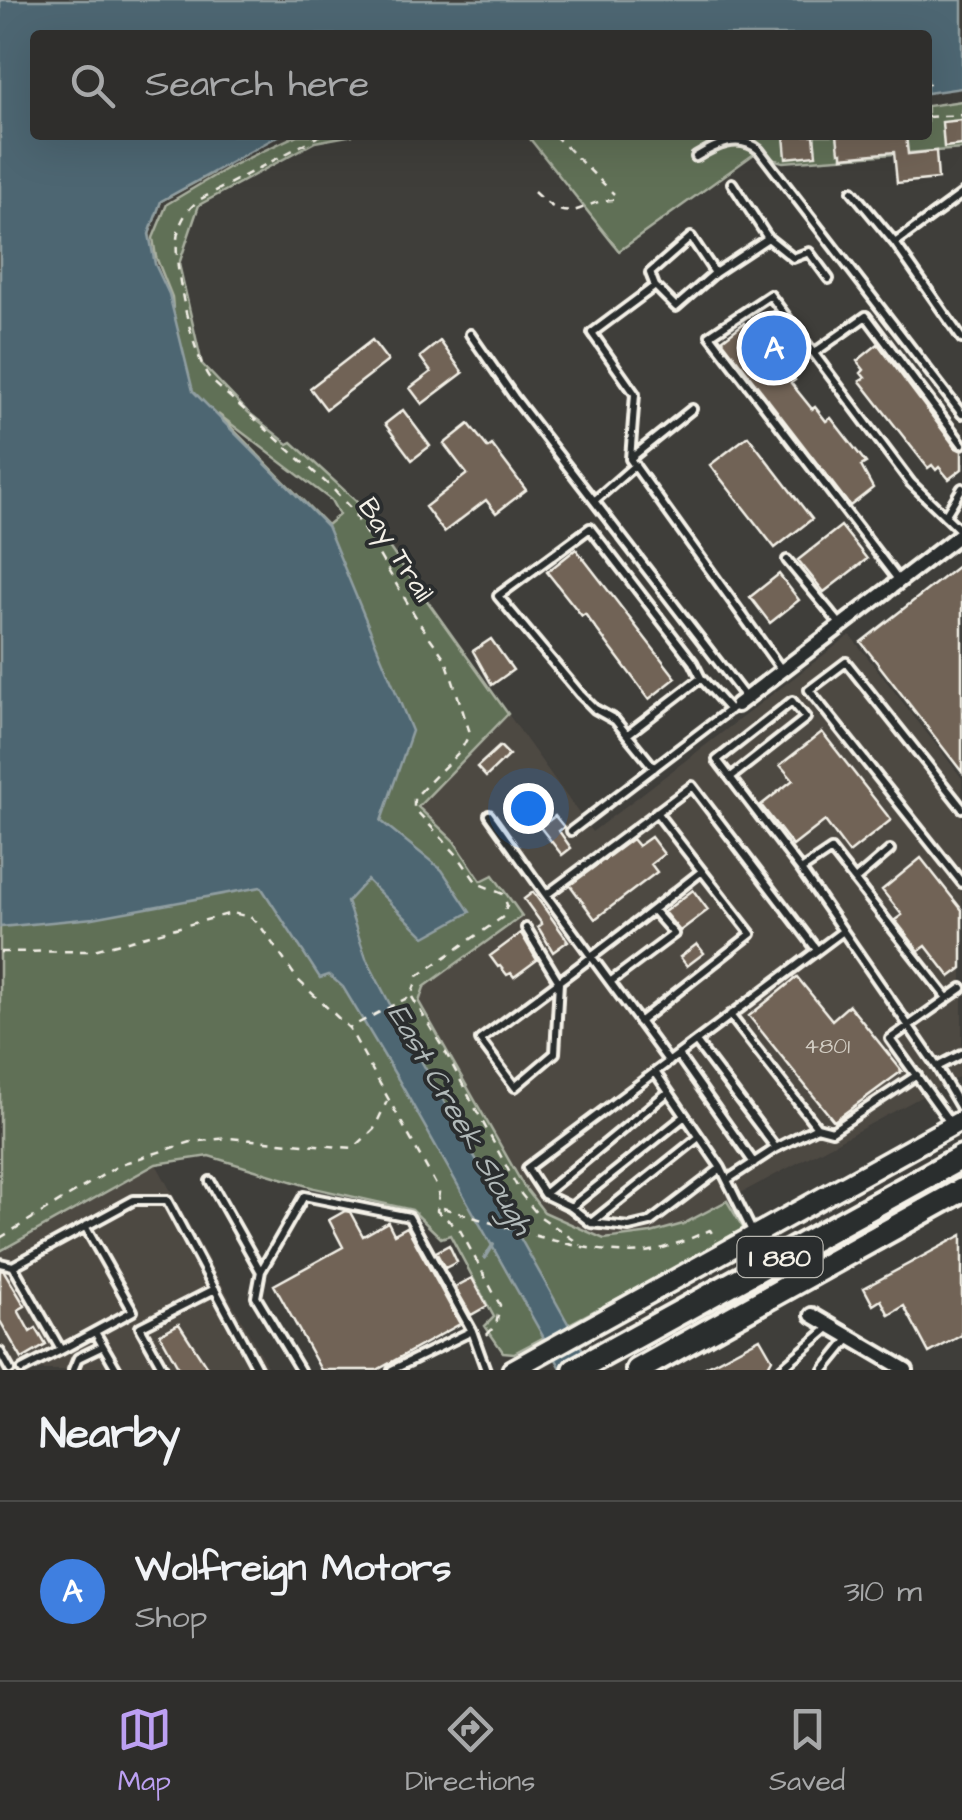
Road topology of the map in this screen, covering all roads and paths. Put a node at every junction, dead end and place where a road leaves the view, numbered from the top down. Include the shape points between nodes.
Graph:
1 (962, 115) edge
2 (932, 117) edge
3 (312, 140) edge
4 (559, 140) edge
5 (696, 158) dead end
6 (732, 183) dead end
7 (852, 191) dead end
8 (534, 192) dead end
9 (614, 194) dead end
10 (962, 194) edge
11 (613, 200) dead end
12 (768, 238) junction
13 (894, 243) junction
14 (716, 273) junction
15 (829, 279) dead end
16 (655, 286) junction
17 (470, 334) dead end
18 (962, 338) edge
19 (814, 353) junction
20 (692, 408) dead end
21 (962, 414) edge
22 (962, 444) edge
23 (632, 462) junction
24 (962, 488) edge
25 (594, 500) junction
26 (945, 516) junction
27 (961, 536) edge
28 (787, 560) dead end
29 (899, 582) junction
30 (841, 626) junction
31 (782, 670) junction
32 (701, 678) junction
33 (738, 704) junction
34 (628, 734) junction
35 (654, 768) junction
36 (730, 777) junction
37 (962, 808) edge
38 (656, 812) junction
39 (489, 816) dead end
40 (571, 831) dead end
41 (890, 850) dead end
42 (801, 870) junction
43 (702, 871) junction
44 (855, 880) junction
45 (962, 882) edge
46 (546, 895) junction
47 (652, 910) junction
48 (526, 928) dead end
49 (843, 931) junction
50 (816, 950) junction
51 (0, 952) edge
52 (592, 957) junction
53 (559, 982) junction
54 (610, 982) junction
55 (962, 988) edge
56 (410, 996) junction
57 (947, 998) junction
58 (730, 1016) junction
59 (639, 1022) junction
60 (908, 1026) junction
61 (351, 1027) junction
62 (696, 1042) junction
63 (962, 1054) edge
64 (678, 1055) junction
65 (669, 1062) junction
66 (937, 1067) junction
67 (655, 1072) junction
68 (916, 1076) junction
69 (668, 1092) junction
70 (388, 1099) junction
71 (685, 1116) junction
72 (959, 1118) edge
73 (817, 1127) junction
74 (700, 1137) junction
75 (776, 1148) junction
76 (962, 1157) edge
77 (754, 1163) junction
78 (721, 1168) junction
79 (210, 1180) dead end
80 (727, 1180) junction
81 (962, 1190) edge
82 (544, 1194) junction
83 (572, 1207) junction
84 (443, 1208) dead end
85 (591, 1224) junction
86 (85, 1226) junction
87 (755, 1236) junction
88 (0, 1238) edge
89 (581, 1245) junction
90 (723, 1253) junction
91 (0, 1264) edge
92 (13, 1266) junction
93 (261, 1272) junction
94 (214, 1289) junction
95 (133, 1312) junction
96 (812, 1315) dead end
97 (832, 1326) junction
98 (140, 1327) junction
99 (472, 1330) junction
100 (95, 1332) junction
101 (850, 1337) junction
102 (477, 1344) junction
103 (103, 1346) junction
104 (62, 1350) junction
105 (0, 1352) edge
106 (782, 1368) edge
107 (10, 1370) edge
108 (22, 1370) edge
109 (73, 1370) edge
110 (117, 1370) edge
111 (164, 1370) edge
112 (258, 1370) edge
113 (300, 1370) edge
114 (392, 1370) edge
115 (486, 1370) edge
116 (512, 1370) edge
117 (575, 1370) edge
118 (638, 1370) edge
119 (824, 1370) edge
120 (906, 1370) edge

1 - 2 path
3 - 56 path, Bay Trail via 199,200 178,232 176,262 203,371 352,510 446,660 469,725 462,750 413,804 477,884 503,894 507,905 502,917 418,976
4 - 9 path
5 - 21 lane via 733,141 759,150
6 - 12 lane
7 - 13 lane
8 - 11 path via 566,212
10 - 13 lane
12 - 14 lane
12 - 15 lane via 793,258 809,252
13 - 18 lane
14 - 16 lane via 676,307
14 - 16 lane via 690,236 650,273
16 - 23 lane via 592,333 636,394
17 - 25 lane
19 - 22 lane via 866,316
19 - 26 lane via 911,484
19 - 29 lane via 770,295 710,335
20 - 23 lane
23 - 25 lane
23 - 31 lane
24 - 26 lane
25 - 33 lane
26 - 27 lane
27 - 29 street
28 - 30 lane
29 - 30 street
30 - 31 street
31 - 33 street
32 - 33 lane
32 - 34 lane
32 - 34 lane via 590,528 498,596 580,694
33 - 35 lane
34 - 35 lane
35 - 40 lane
36 - 36 lane via 806,718 792,701 717,760
36 - 42 lane
37 - 45 lane via 846,662 809,690
38 - 43 lane
38 - 46 lane
38 - 50 lane via 692,786
39 - 46 lane
41 - 44 lane
42 - 44 lane via 831,850
42 - 49 lane
43 - 47 lane
43 - 59 lane via 751,934
44 - 57 lane
46 - 52 lane
47 - 52 lane
47 - 54 lane via 674,934
48 - 53 lane
49 - 50 lane
49 - 60 lane
50 - 58 lane
51 - 61 path via 90,951 242,914 259,924 298,980
52 - 53 lane
52 - 54 lane
53 - 53 lane via 480,1040 515,1086 555,1053
54 - 59 lane
55 - 57 lane
56 - 61 path, Bay Trail
56 - 89 path via 521,1194
57 - 60 lane
58 - 62 lane
58 - 73 lane
59 - 65 lane
60 - 66 lane
60 - 68 lane via 890,1038
61 - 70 path
62 - 64 lane
62 - 75 lane
63 - 66 lane
64 - 65 lane
64 - 77 lane
65 - 67 lane
66 - 72 lane
67 - 69 lane
67 - 82 lane via 527,1168
68 - 72 lane
68 - 73 lane via 832,1131
69 - 71 lane
69 - 82 lane
70 - 88 path via 374,1129 354,1148 228,1138 191,1142 121,1164
70 - 102 path via 439,1192 436,1211 466,1238 500,1305 500,1318
71 - 74 lane
71 - 83 lane
72 - 87 main road
73 - 75 lane
74 - 78 lane
74 - 85 lane
75 - 77 lane
76 - 117 highway, I 880
77 - 80 lane
78 - 80 lane
78 - 85 lane via 650,1222
79 - 93 lane
80 - 87 lane
81 - 118 highway, I 880
82 - 83 lane
83 - 85 lane
84 - 89 path
86 - 92 lane
86 - 94 lane via 134,1200 167,1200
86 - 95 lane
87 - 90 main road
89 - 90 path via 649,1251 710,1230
90 - 116 main road
91 - 92 lane
92 - 104 lane
93 - 99 lane via 304,1196 410,1216
93 - 113 lane via 256,1297
94 - 98 lane
94 - 112 lane
95 - 98 lane
95 - 100 lane
96 - 97 street
97 - 101 street
97 - 106 lane
98 - 111 lane
99 - 102 lane
99 - 114 lane
100 - 103 lane
100 - 104 lane
101 - 119 lane
101 - 120 street
102 - 115 lane
103 - 109 lane via 78,1358
103 - 110 lane
104 - 108 lane
105 - 107 lane

